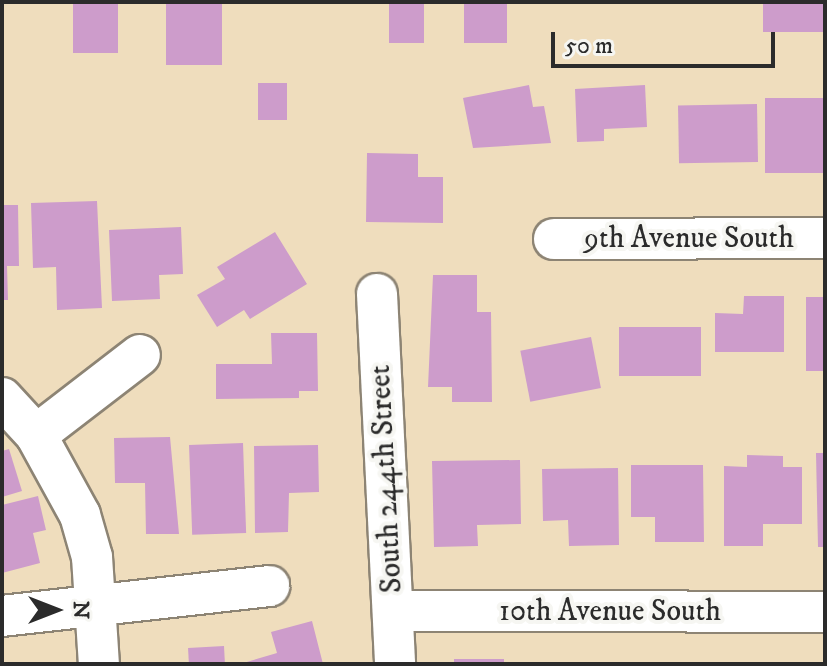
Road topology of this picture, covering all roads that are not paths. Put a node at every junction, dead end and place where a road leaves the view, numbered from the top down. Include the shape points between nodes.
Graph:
1 (825, 238) edge
2 (554, 239) dead end
3 (377, 294) dead end
4 (140, 355) dead end
5 (2, 398) edge
6 (36, 435) junction
7 (269, 586) dead end
8 (96, 602) junction
9 (395, 611) junction
10 (825, 612) edge
11 (2, 616) edge
12 (99, 664) edge
13 (395, 664) edge

1 - 2 street, 9th Avenue South
3 - 9 street, South 244th Street
4 - 6 street
5 - 6 street
6 - 8 street via 80,515
7 - 8 street
8 - 11 street
8 - 12 street
9 - 10 street, 10th Avenue South
9 - 13 street, South 244th Street

